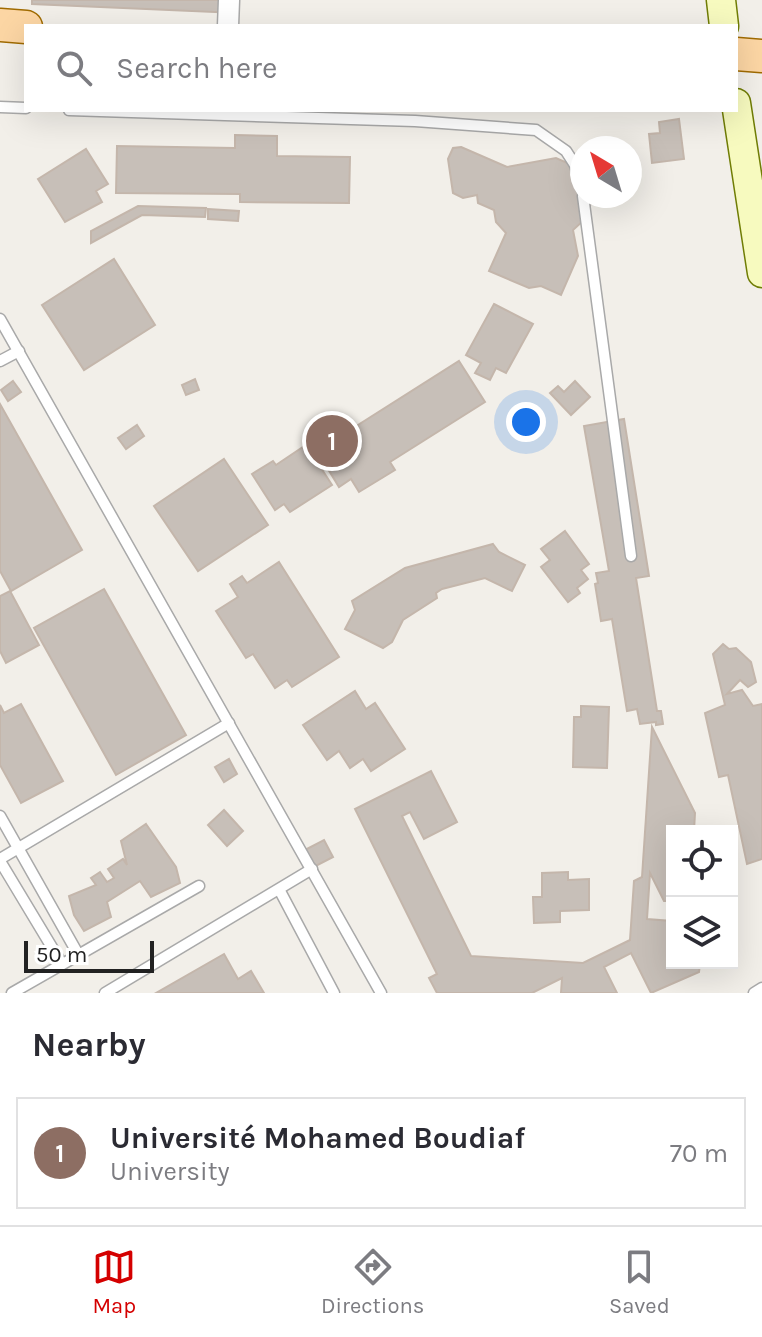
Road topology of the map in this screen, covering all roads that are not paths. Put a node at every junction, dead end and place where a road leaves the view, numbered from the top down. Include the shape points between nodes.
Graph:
1 (229, 0) edge
2 (721, 0) edge
3 (228, 24) edge
4 (724, 24) edge
5 (0, 25) edge
6 (24, 27) edge
7 (738, 54) edge
8 (762, 56) edge
9 (0, 107) edge
10 (24, 108) edge
11 (132, 112) edge
12 (737, 112) edge
13 (570, 157) edge
14 (585, 208) edge
15 (762, 273) edge
16 (0, 319) edge
17 (19, 351) junction
18 (0, 361) edge
19 (631, 556) dead end
20 (229, 723) junction
21 (0, 816) edge
22 (18, 848) junction
23 (0, 860) edge
24 (312, 869) junction
25 (199, 886) dead end
26 (280, 891) junction
27 (78, 954) junction
28 (62, 964) junction
29 (762, 988) edge
30 (12, 993) edge
31 (105, 993) edge
32 (334, 993) edge
33 (381, 993) edge
34 (754, 993) edge

1 - 3 street
2 - 4 main road
5 - 6 main road
7 - 8 main road
9 - 10 lane
11 - 13 lane via 536,130
12 - 15 main road
14 - 19 lane
16 - 17 lane
17 - 18 lane
17 - 20 lane
20 - 22 lane
20 - 24 lane
21 - 22 lane
22 - 23 lane
22 - 27 lane
23 - 28 lane
24 - 26 lane
24 - 33 lane
25 - 27 lane
26 - 31 lane
26 - 32 lane
27 - 28 lane
28 - 30 lane
29 - 34 lane

